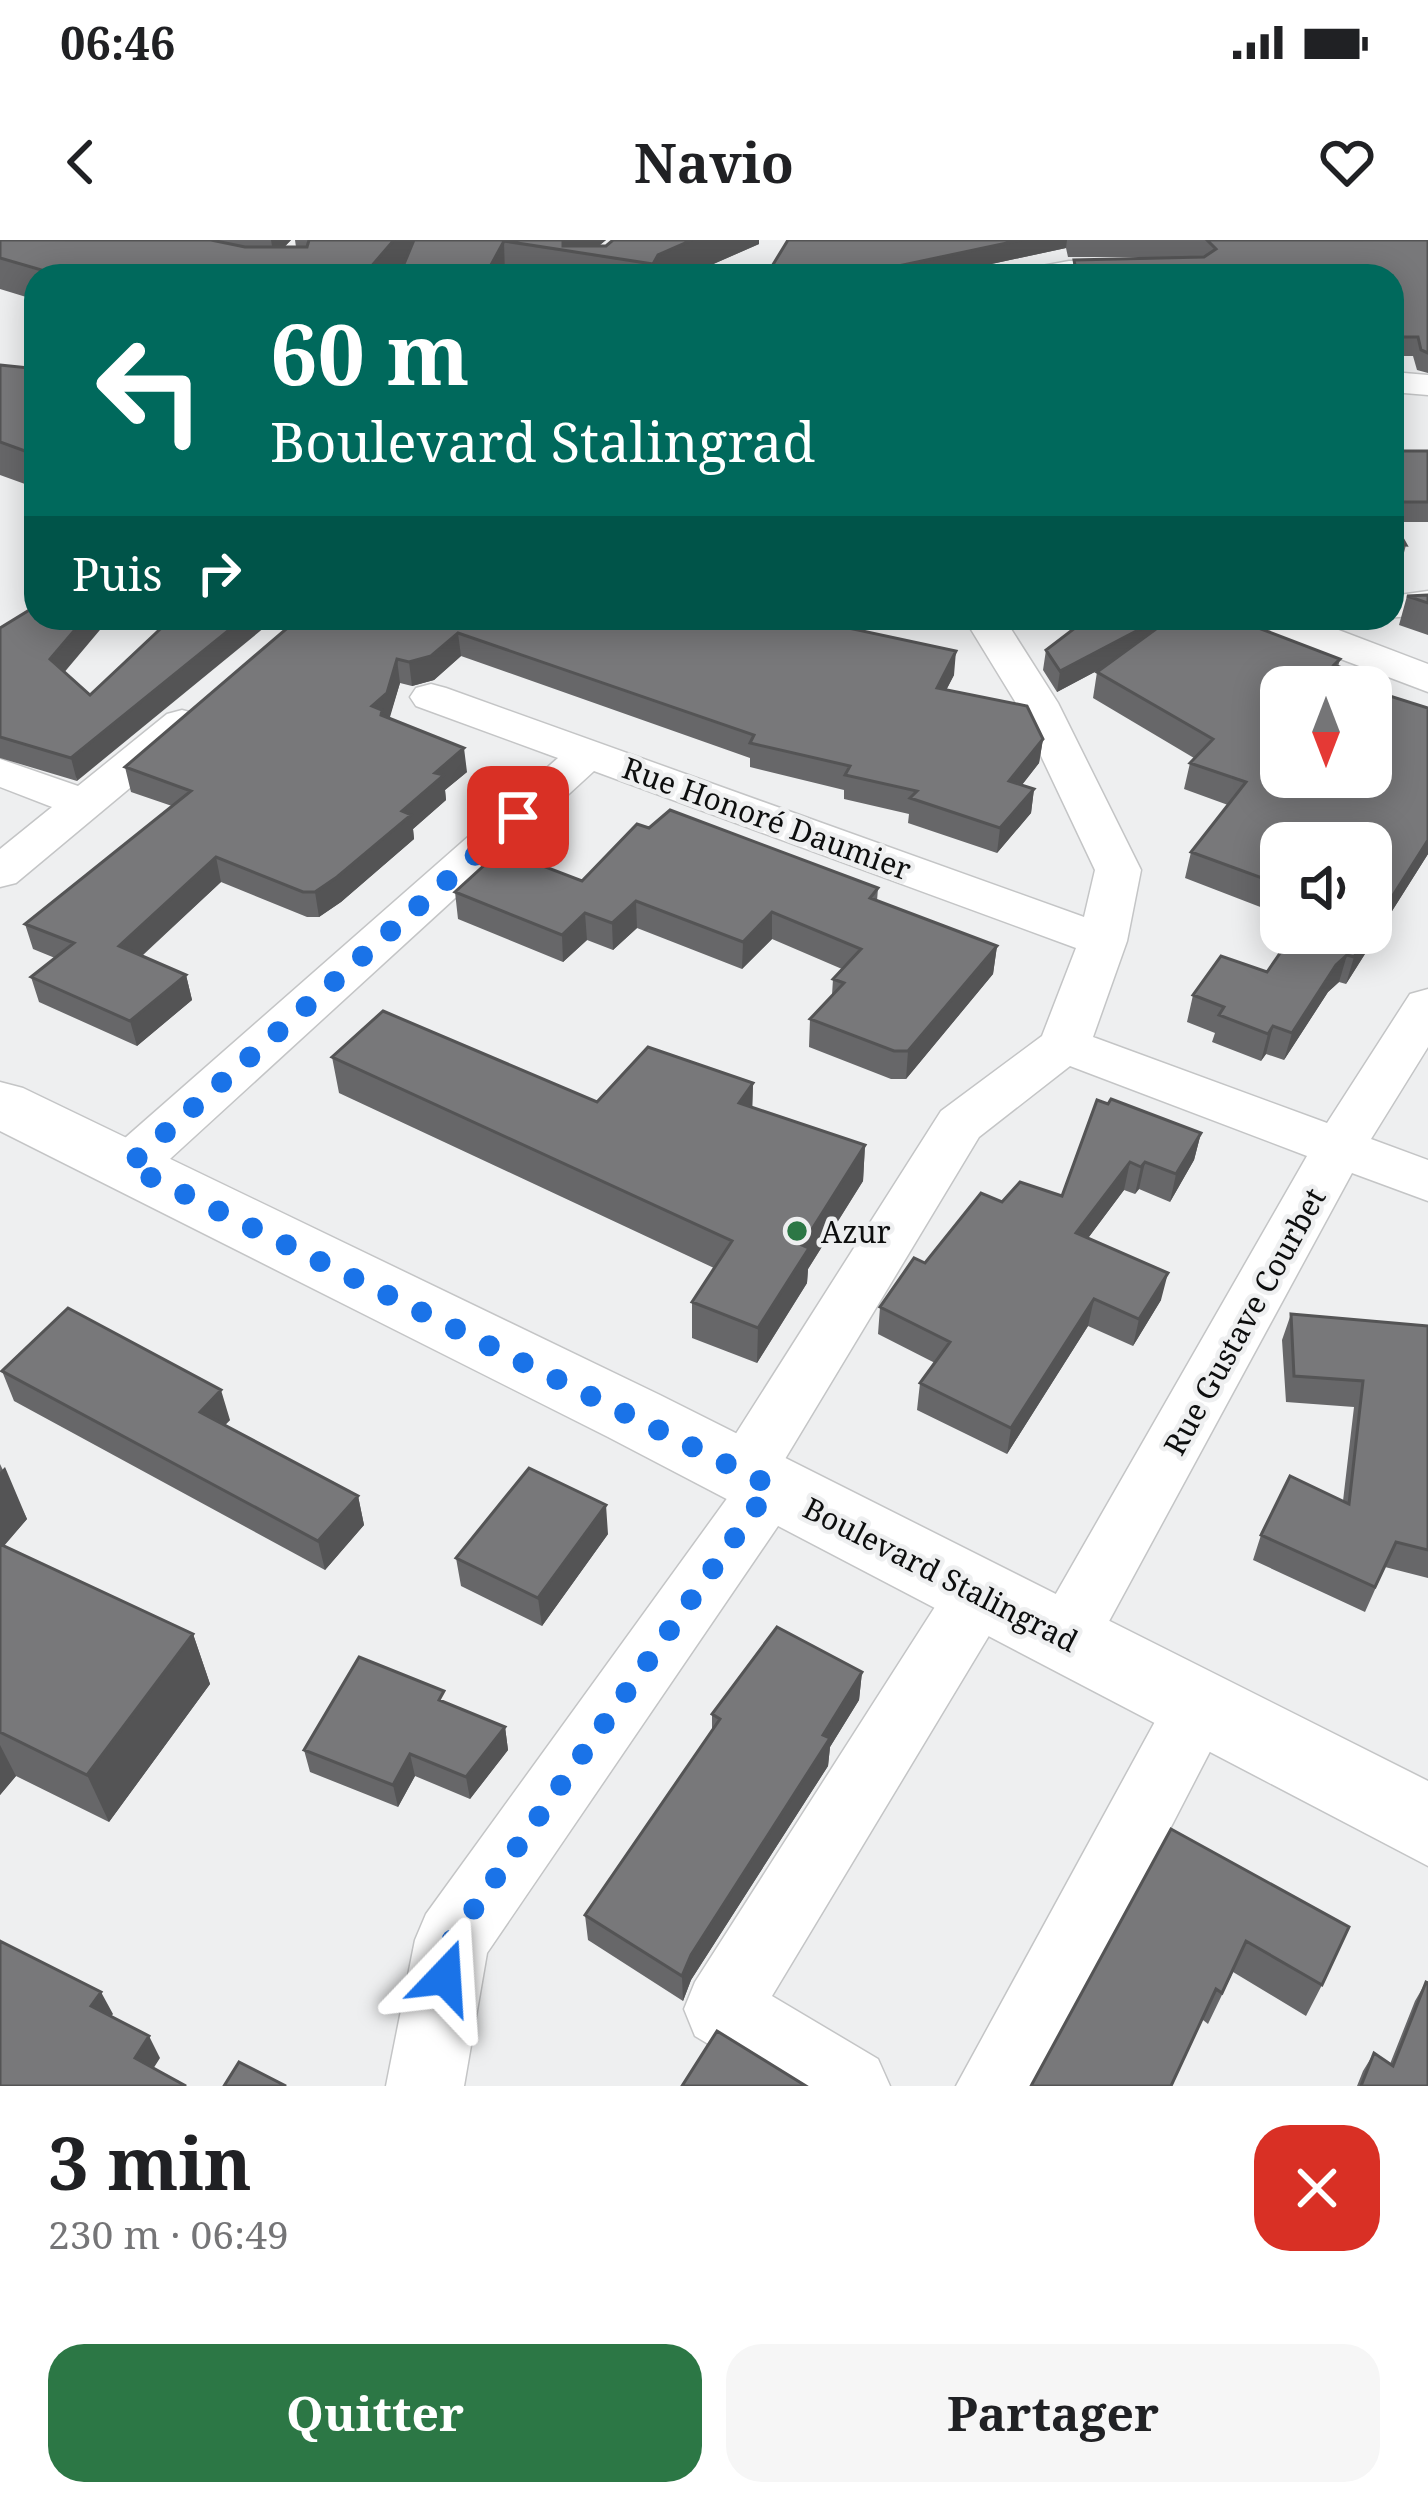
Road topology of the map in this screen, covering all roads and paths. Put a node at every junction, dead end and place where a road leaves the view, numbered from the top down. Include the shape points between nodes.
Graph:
1 (989, 630) edge
2 (1318, 630) edge
3 (1428, 679) edge
4 (222, 689) edge
5 (431, 697) dead end
6 (589, 753) junction
7 (0, 772) edge
8 (85, 804) junction
9 (0, 873) edge
10 (1103, 941) junction
11 (1427, 1009) edge
12 (1064, 1045) junction
13 (0, 1104) edge
14 (1339, 1147) junction
15 (128, 1166) junction
16 (1428, 1181) edge
17 (758, 1479) junction
18 (979, 1594) junction
19 (1065, 1639) junction
20 (1199, 1707) junction
21 (1428, 1825) edge
22 (425, 2086) edge
23 (851, 2086) edge
24 (995, 2086) edge

1 - 10 street via 1037,703 1118,870
2 - 3 street
4 - 8 street
5 - 6 street, Rue Honoré Daumier
6 - 10 street, Rue Honoré Daumier
6 - 15 street
7 - 8 street
8 - 9 street
10 - 12 street
11 - 14 street, Rue Gustave Courbet
12 - 14 street
12 - 17 street via 960,1124
13 - 15 street, Boulevard Stalingrad
14 - 16 street
14 - 19 street, Rue Gustave Courbet
15 - 17 street, Boulevard Stalingrad
17 - 18 street, Boulevard Stalingrad
17 - 22 street via 452,1940
18 - 19 street, Boulevard Stalingrad
18 - 23 street via 722,2009
19 - 20 street, Boulevard Stalingrad
20 - 21 street, Boulevard Stalingrad
20 - 24 street

